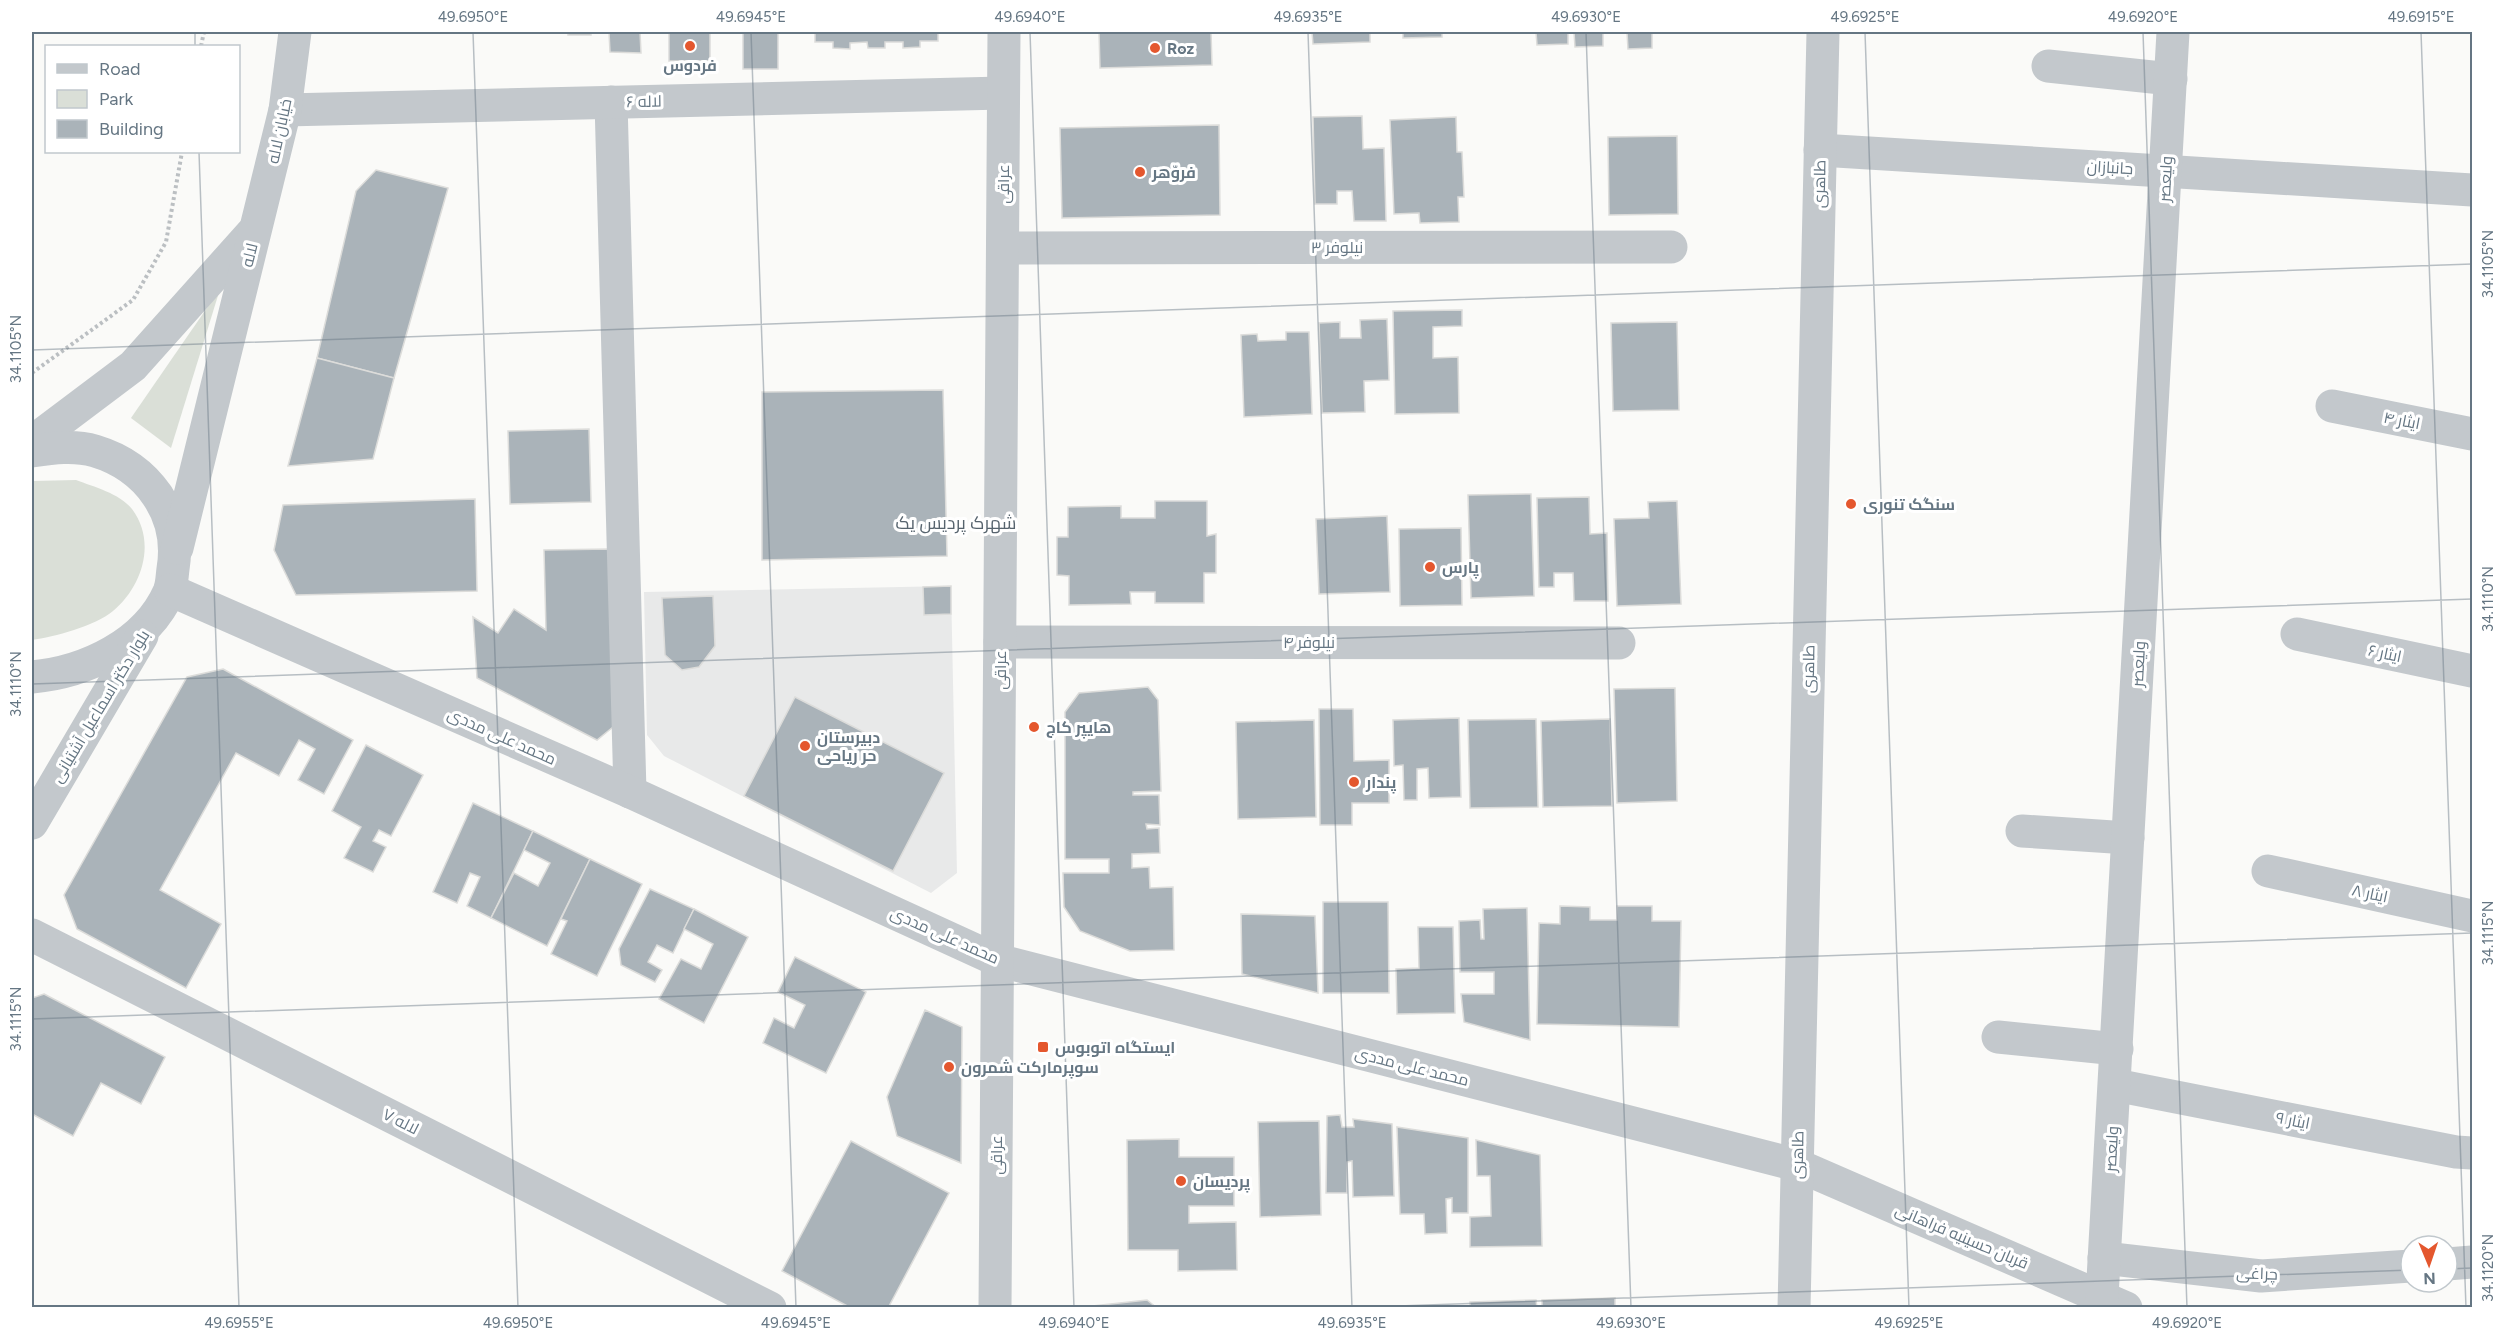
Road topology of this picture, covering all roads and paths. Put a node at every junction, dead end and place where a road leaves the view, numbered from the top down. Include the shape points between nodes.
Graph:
1 (295, 32) edge
2 (1004, 32) edge
3 (1823, 32) edge
4 (2173, 32) edge
5 (2048, 66) dead end
6 (2171, 79) junction
7 (1003, 93) junction
8 (611, 102) junction
9 (285, 110) junction
10 (1820, 150) junction
11 (182, 153) edge
12 (2166, 170) junction
13 (2472, 190) edge
14 (256, 229) junction
15 (1671, 247) dead end
16 (1003, 248) junction
17 (32, 373) edge
18 (2332, 406) dead end
19 (2472, 434) edge
20 (32, 442) edge
21 (32, 451) edge
22 (177, 548) junction
23 (170, 590) junction
24 (151, 622) junction
25 (2297, 634) dead end
26 (1000, 642) junction
27 (1619, 643) dead end
28 (2472, 671) edge
29 (32, 677) edge
30 (630, 792) junction
31 (32, 823) edge
32 (2022, 831) dead end
33 (2128, 838) junction
34 (2268, 871) dead end
35 (2472, 916) edge
36 (32, 935) edge
37 (998, 960) junction
38 (1998, 1037) dead end
39 (2117, 1049) junction
40 (2115, 1085) junction
41 (2472, 1153) edge
42 (1797, 1165) junction
43 (2104, 1258) junction
44 (2399, 1267) edge
45 (2114, 1302) edge
46 (770, 1308) edge
47 (995, 1308) edge
48 (1794, 1308) edge

1 - 9 street, خیابان لاله
2 - 7 street, عراقی
3 - 10 street, طاهری
4 - 6 street, ولیعصر
5 - 6 street
6 - 12 street, ولیعصر
7 - 8 street, لاله ۶
7 - 16 street, عراقی
8 - 9 street, لاله ۶
8 - 30 street
9 - 14 street, خیابان لاله
10 - 12 street, جانبازان
10 - 42 street, طاهری
11 - 17 path via 166,242 134,300
12 - 13 street, جانبازان
12 - 33 street, ولیعصر
14 - 20 street, لاله via 134,366
14 - 22 street, لاله
15 - 16 street, نیلوفر ۳
16 - 26 street, عراقی
18 - 19 street, ایثار ۴
21 - 22 street via 63,447 95,451 125,465 153,486 169,514
22 - 23 street, لاله
23 - 24 street, بلوار دکتر اسماعیل آشتیانی
23 - 30 street, محمد علی مددی
24 - 29 street via 120,647 87,665
24 - 31 street, بلوار دکتر اسماعیل آشتیانی
25 - 28 street, ایثار ۶
26 - 27 street, نیلوفر ۴
26 - 37 street, عراقی
30 - 37 street, محمد علی مددی
32 - 33 street
33 - 39 street, ولیعصر
34 - 35 street, ایثار ۸
36 - 46 street, لاله ۷
37 - 42 street, محمد علی مددی
37 - 47 street, عراقی
38 - 39 street
39 - 40 street, ولیعصر
40 - 41 street, ایثار ۹
40 - 43 street, ولیعصر
42 - 45 street, قربان حسینیه فراهانی
42 - 48 street, طاهری
43 - 44 street, چراغی via 2261,1276
43 - 45 street, ولیعصر

